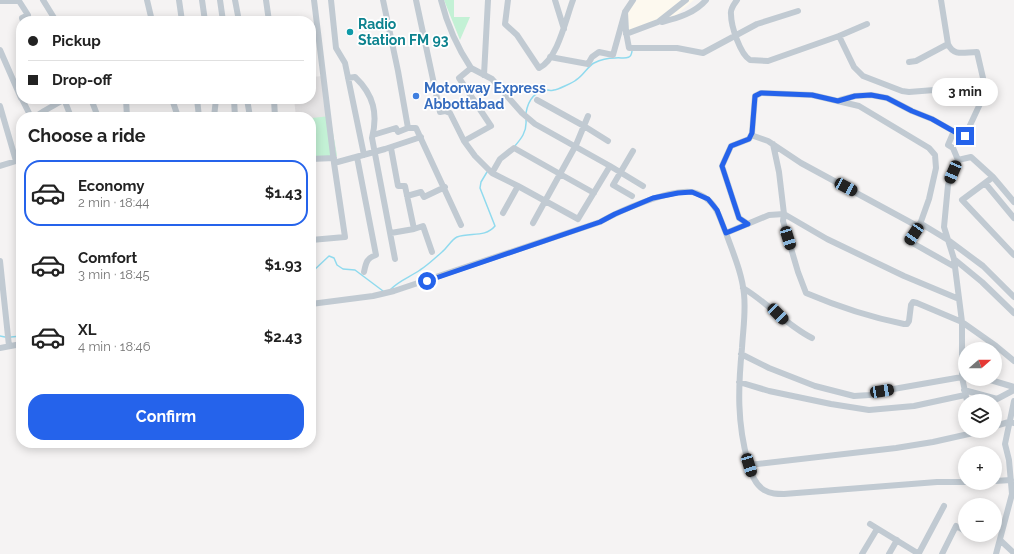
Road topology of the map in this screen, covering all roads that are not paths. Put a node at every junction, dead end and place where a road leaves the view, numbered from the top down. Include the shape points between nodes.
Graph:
1 (43, 0) edge
2 (147, 0) edge
3 (179, 0) edge
4 (202, 0) edge
5 (220, 0) edge
6 (235, 0) edge
7 (266, 0) edge
8 (314, 0) edge
9 (331, 0) edge
10 (383, 0) edge
11 (416, 0) edge
12 (441, 0) edge
13 (488, 0) edge
14 (508, 0) edge
15 (555, 0) edge
16 (573, 0) edge
17 (633, 0) edge
18 (686, 0) edge
19 (706, 0) edge
20 (737, 0) edge
21 (941, 0) edge
22 (0, 1) edge
23 (798, 11) dead end
24 (625, 12) junction
25 (26, 16) edge
26 (53, 16) edge
27 (151, 16) edge
28 (181, 16) edge
29 (204, 16) edge
30 (222, 16) edge
31 (238, 16) edge
32 (268, 16) edge
33 (316, 16) edge
34 (316, 16) edge
35 (658, 22) junction
36 (867, 24) dead end
37 (564, 29) junction
38 (626, 34) junction
39 (736, 34) junction
40 (839, 36) junction
41 (948, 44) junction
42 (0, 50) edge
43 (550, 57) junction
44 (909, 62) dead end
45 (471, 68) junction
46 (484, 75) junction
47 (348, 78) junction
48 (16, 87) edge
49 (537, 100) dead end
50 (838, 101) junction
51 (982, 101) junction
52 (56, 104) edge
53 (0, 106) edge
54 (42, 112) edge
55 (588, 116) dead end
56 (584, 126) junction
57 (408, 128) junction
58 (954, 131) junction
59 (373, 135) junction
60 (751, 135) junction
61 (421, 137) junction
62 (464, 140) junction
63 (608, 141) dead end
64 (773, 144) junction
65 (575, 146) junction
66 (391, 148) junction
67 (633, 151) dead end
68 (376, 152) junction
69 (364, 155) junction
70 (357, 157) junction
71 (316, 159) edge
72 (958, 160) junction
73 (334, 161) junction
74 (0, 166) edge
75 (610, 166) junction
76 (620, 172) junction
77 (492, 173) junction
78 (560, 174) junction
79 (993, 177) junction
80 (985, 183) junction
81 (518, 186) junction
82 (643, 186) dead end
83 (444, 187) junction
84 (594, 193) junction
85 (407, 196) junction
86 (632, 196) dead end
87 (546, 201) junction
88 (1014, 202) edge
89 (503, 213) dead end
90 (784, 214) junction
91 (1014, 218) edge
92 (533, 223) dead end
93 (748, 224) junction
94 (920, 225) junction
95 (461, 226) dead end
96 (414, 229) junction
97 (391, 233) junction
98 (726, 233) junction
99 (316, 240) edge
100 (948, 240) junction
101 (432, 252) dead end
102 (1014, 255) edge
103 (395, 259) dead end
104 (954, 259) junction
105 (0, 261) edge
106 (955, 266) junction
107 (364, 272) dead end
108 (743, 288) junction
109 (1014, 297) edge
110 (959, 299) junction
111 (316, 303) edge
112 (1014, 312) edge
113 (962, 322) junction
114 (812, 338) dead end
115 (962, 342) edge
116 (16, 345) edge
117 (9, 346) junction
118 (0, 348) edge
119 (741, 354) junction
120 (1014, 360) edge
121 (958, 375) edge
122 (740, 382) junction
123 (1002, 383) edge
124 (1014, 387) edge
125 (1014, 390) edge
126 (1002, 396) edge
127 (958, 397) edge
128 (1014, 401) edge
129 (1012, 422) edge
130 (1002, 424) edge
131 (958, 436) edge
132 (749, 465) junction
133 (1011, 480) junction
134 (1002, 481) edge
135 (958, 482) edge
136 (1013, 494) edge
137 (944, 506) dead end
138 (870, 524) dead end
139 (958, 527) edge
140 (877, 528) junction
141 (1002, 533) edge
142 (897, 540) junction
143 (999, 542) edge
144 (1002, 542) edge
145 (1014, 553) edge
146 (862, 554) edge
147 (889, 554) edge
148 (919, 554) edge
149 (942, 554) edge
150 (996, 554) edge

1 - 26 street
2 - 27 street
3 - 28 street
4 - 29 street
5 - 30 street
6 - 31 street
7 - 32 street
8 - 34 street
9 - 47 street via 336,48 345,63
10 - 57 street
11 - 62 street via 440,112 450,113
12 - 45 street via 445,16
13 - 46 street
14 - 43 street via 505,24 539,68 544,66
15 - 37 street
16 - 37 street
17 - 24 street
18 - 35 street
19 - 35 street via 701,6 678,18
20 - 39 street via 730,13
21 - 41 street
22 - 25 street via 19,1 28,15
23 - 39 street
24 - 38 street
24 - 43 street via 613,55 599,52 588,64
33 - 73 street
35 - 38 street
36 - 40 street
37 - 43 street
38 - 39 street via 629,48 678,48 703,53
39 - 40 street via 742,52 747,58 756,61 768,61
40 - 51 street via 854,67 863,76 902,91 947,89
41 - 44 street via 916,61
41 - 51 street via 953,52 958,54 977,52 986,91
42 - 48 street
45 - 46 street
45 - 62 street via 459,78 491,126
46 - 65 street via 492,79 535,124
47 - 59 street via 355,76 370,94 375,111
47 - 69 street
49 - 56 street
50 - 58 street via 871,95 887,98
50 - 60 street via 812,95 761,93 755,96
50 - 94 street via 859,106 929,148 935,155 936,168
51 - 58 street via 965,136
52 - 54 street
53 - 74 street via 16,161
55 - 56 street
56 - 63 street
56 - 65 street
57 - 59 street via 398,132 396,128
57 - 61 street via 416,128
58 - 72 street via 948,145 953,148
59 - 68 street
60 - 64 street
60 - 93 street via 749,139 731,146 722,166 739,218
61 - 66 street
61 - 83 street
62 - 77 street via 480,162
64 - 90 street
64 - 94 street via 801,163
65 - 75 street
65 - 78 street
66 - 68 street
66 - 85 street via 398,186 405,186
67 - 76 street
68 - 69 street
68 - 97 street
69 - 70 street
70 - 73 street
70 - 107 street via 376,255 366,261
71 - 73 street
72 - 79 street via 971,157
72 - 100 street via 948,185 944,227
73 - 99 street via 346,237
75 - 76 street
75 - 84 street
76 - 82 street
76 - 86 street via 612,185
77 - 78 street via 500,159 514,148
77 - 81 street
78 - 84 street
78 - 87 street
79 - 80 street
79 - 88 street
80 - 91 street
80 - 102 street via 962,200
81 - 87 street
81 - 89 street
83 - 85 street via 424,197 421,192
83 - 95 street
84 - 87 street via 578,219
85 - 96 street
87 - 92 street
90 - 93 street via 769,216
90 - 110 street via 826,239
90 - 113 street via 786,232 806,293 872,317 904,324 909,322 913,302
93 - 98 street
94 - 100 street
94 - 106 street via 910,241
96 - 97 street
96 - 101 street via 423,226
97 - 103 street
98 - 108 street
98 - 111 street via 717,210 708,199 692,192 678,193 653,198 600,222 413,286 373,296
100 - 104 street
100 - 109 street via 983,266
104 - 106 street
104 - 112 street
105 - 117 street
106 - 110 street
108 - 114 street via 757,296 803,334
108 - 119 street via 744,324
110 - 113 street
113 - 115 street
113 - 120 street
116 - 117 street
117 - 118 street
119 - 121 street via 815,386 854,396 870,395
119 - 122 street
122 - 127 street via 769,391 869,410 914,406
122 - 132 street via 739,416
123 - 124 street
125 - 126 street
128 - 129 street
129 - 130 street
129 - 133 street via 1005,444
131 - 132 street via 896,448
132 - 135 street via 757,484 773,494
133 - 134 street
133 - 136 street
136 - 141 street
137 - 148 street
138 - 140 street
139 - 149 street via 956,526
140 - 142 street
140 - 146 street
142 - 147 street
142 - 148 street
143 - 150 street
144 - 145 street

